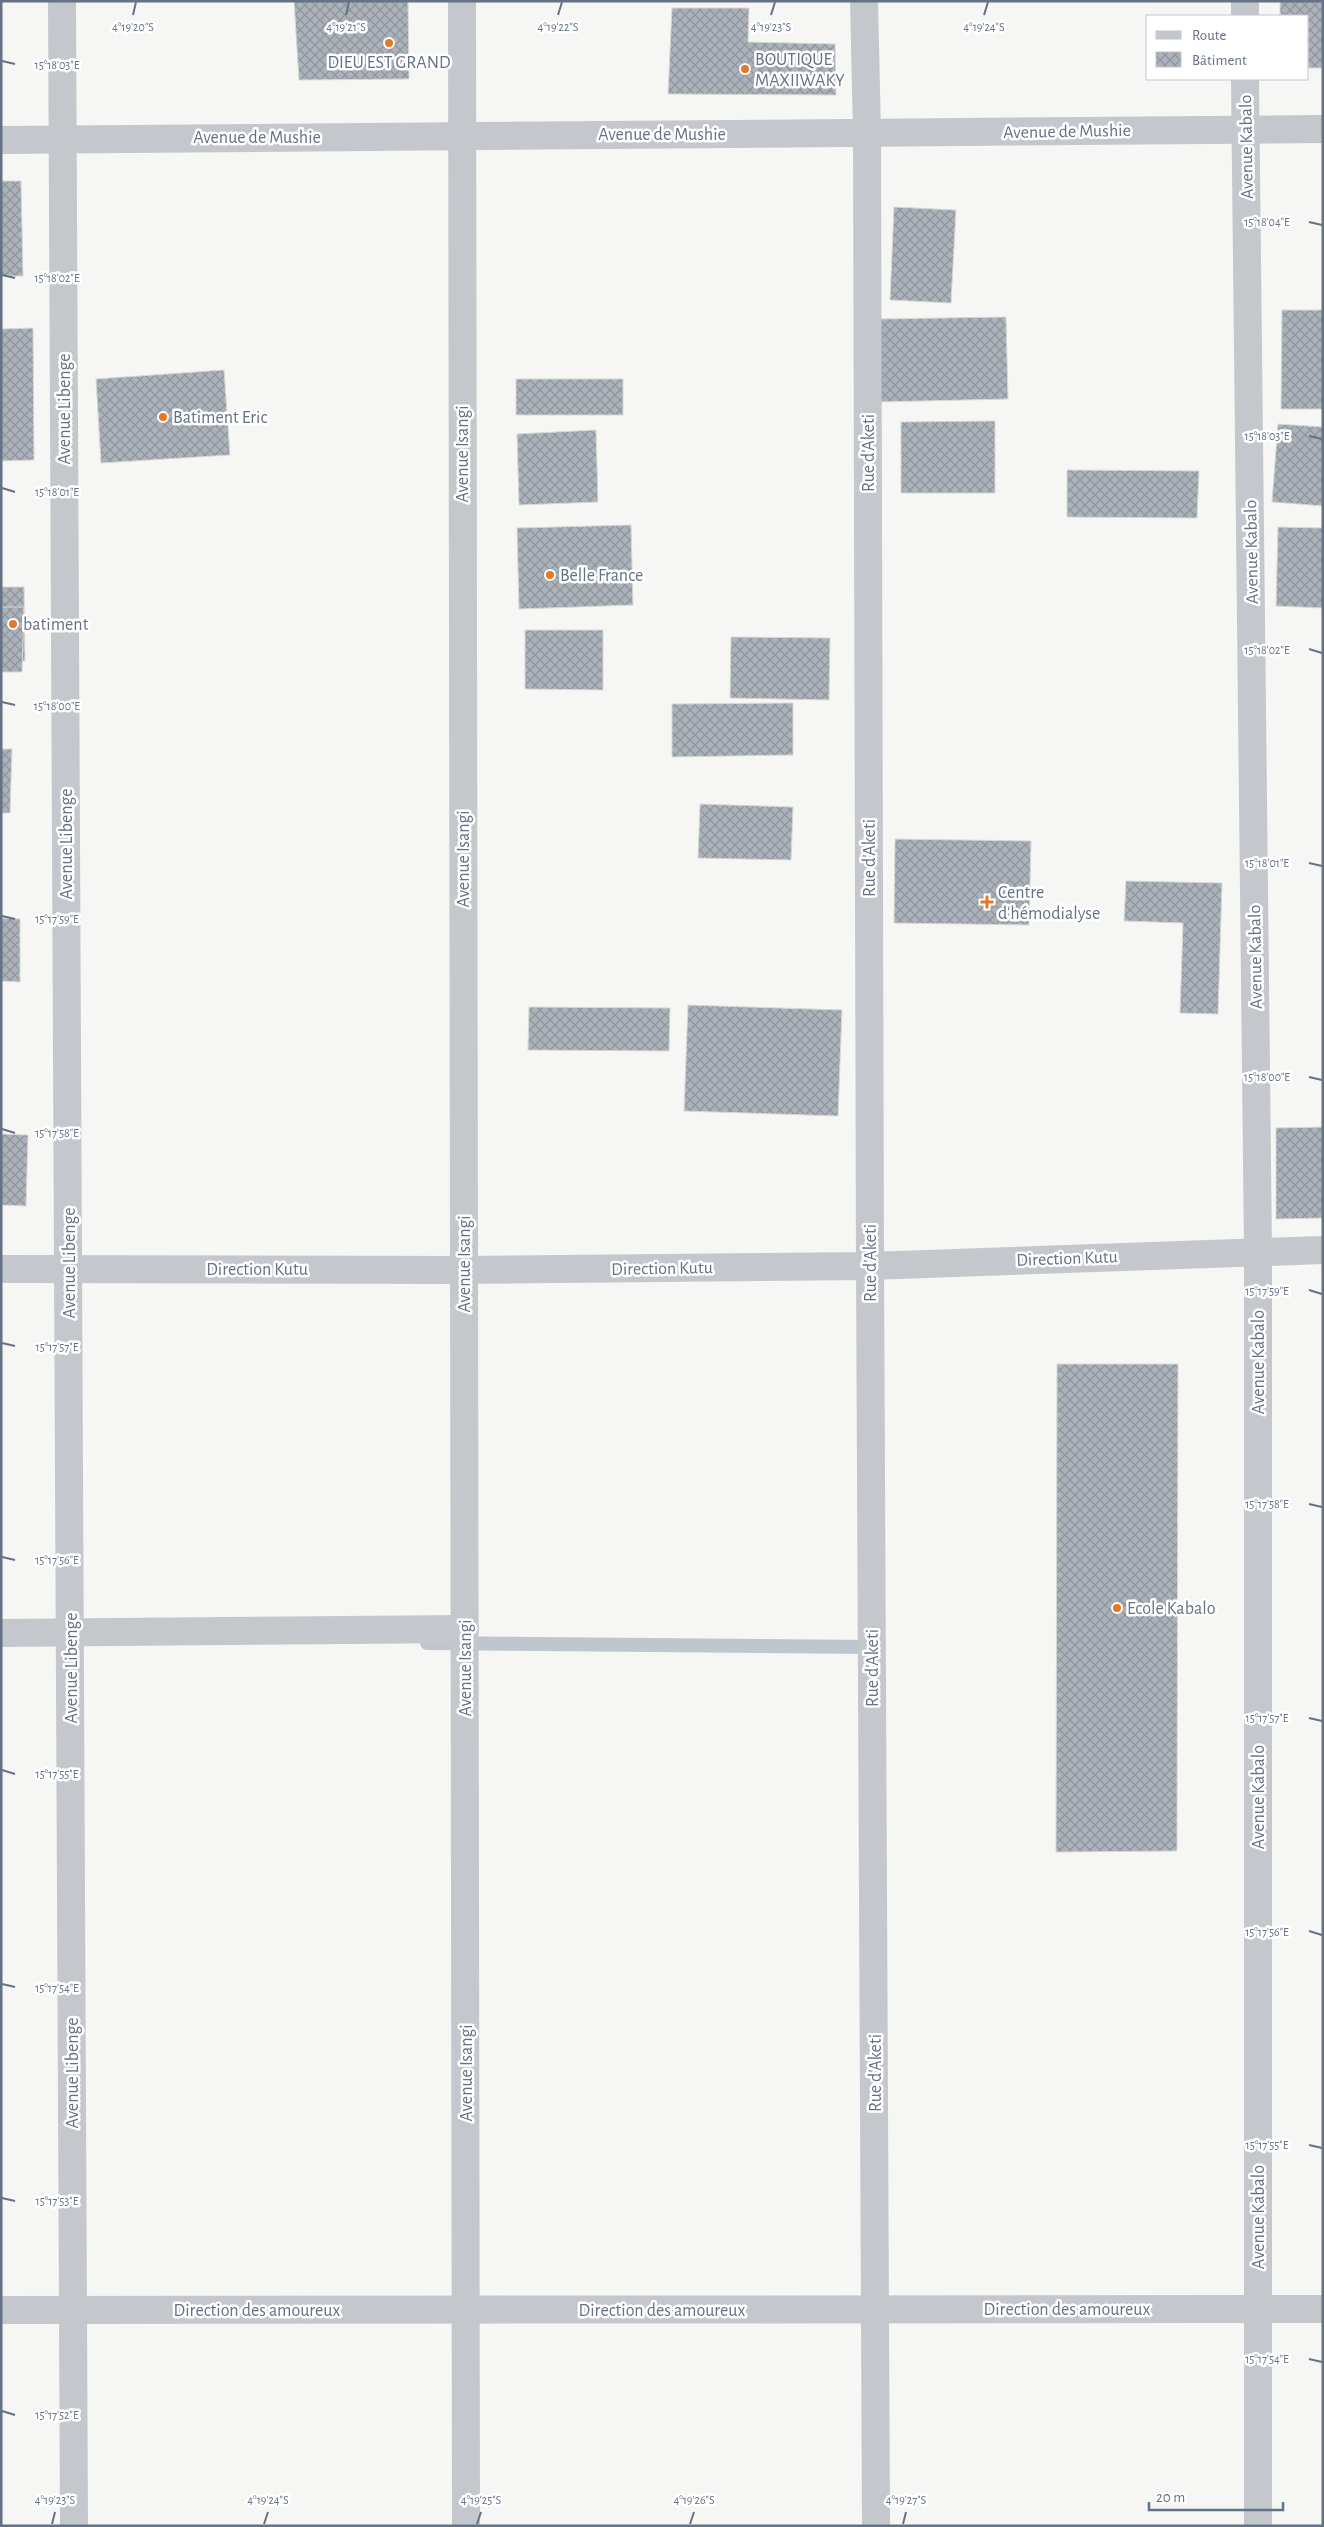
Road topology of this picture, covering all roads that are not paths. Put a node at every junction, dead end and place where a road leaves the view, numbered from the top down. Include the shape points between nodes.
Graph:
1 (62, 1) edge
2 (462, 1) edge
3 (864, 1) edge
4 (1245, 1) edge
5 (1245, 15) edge
6 (1246, 80) edge
7 (1246, 129) junction
8 (1323, 129) edge
9 (867, 133) junction
10 (461, 135) junction
11 (63, 138) junction
12 (1, 140) edge
13 (1323, 1250) edge
14 (1258, 1251) junction
15 (870, 1266) junction
16 (69, 1269) junction
17 (1, 1270) edge
18 (464, 1270) junction
19 (465, 1629) junction
20 (1, 1633) edge
21 (71, 1633) junction
22 (73, 2309) junction
23 (876, 2309) junction
24 (1323, 2309) edge
25 (1, 2310) edge
26 (1258, 2310) junction
27 (467, 2311) junction
28 (74, 2526) edge
29 (466, 2526) edge
30 (876, 2526) edge
31 (1258, 2526) edge

1 - 11 street, Avenue Libenge
2 - 10 street, Avenue Isangi
3 - 9 street, Rue d'Aketi
4 - 5 street
6 - 7 street, Avenue Kabalo
7 - 8 street, Avenue de Mushie
7 - 9 street, Avenue de Mushie
7 - 14 street, Avenue Kabalo
9 - 10 street, Avenue de Mushie
9 - 15 street, Rue d'Aketi
10 - 11 street, Avenue de Mushie
10 - 18 street, Avenue Isangi
11 - 12 street, Avenue de Mushie
11 - 16 street, Avenue Libenge
13 - 14 street, Direction Kutu
14 - 15 street, Direction Kutu
14 - 26 street, Avenue Kabalo
15 - 18 street, Direction Kutu
15 - 23 street, Rue d'Aketi
16 - 17 street, Direction Kutu
16 - 18 street, Direction Kutu
16 - 21 street, Avenue Libenge
18 - 19 street, Avenue Isangi
19 - 21 street
19 - 27 street, Avenue Isangi
20 - 21 street
21 - 22 street, Avenue Libenge
22 - 25 street, Direction des amoureux
22 - 27 street, Direction des amoureux
22 - 28 street, Avenue Libenge
23 - 26 street, Direction des amoureux
23 - 27 street, Direction des amoureux
23 - 30 street, Rue d'Aketi
24 - 26 street, Direction des amoureux
26 - 31 street, Avenue Kabalo
27 - 29 street, Avenue Isangi

